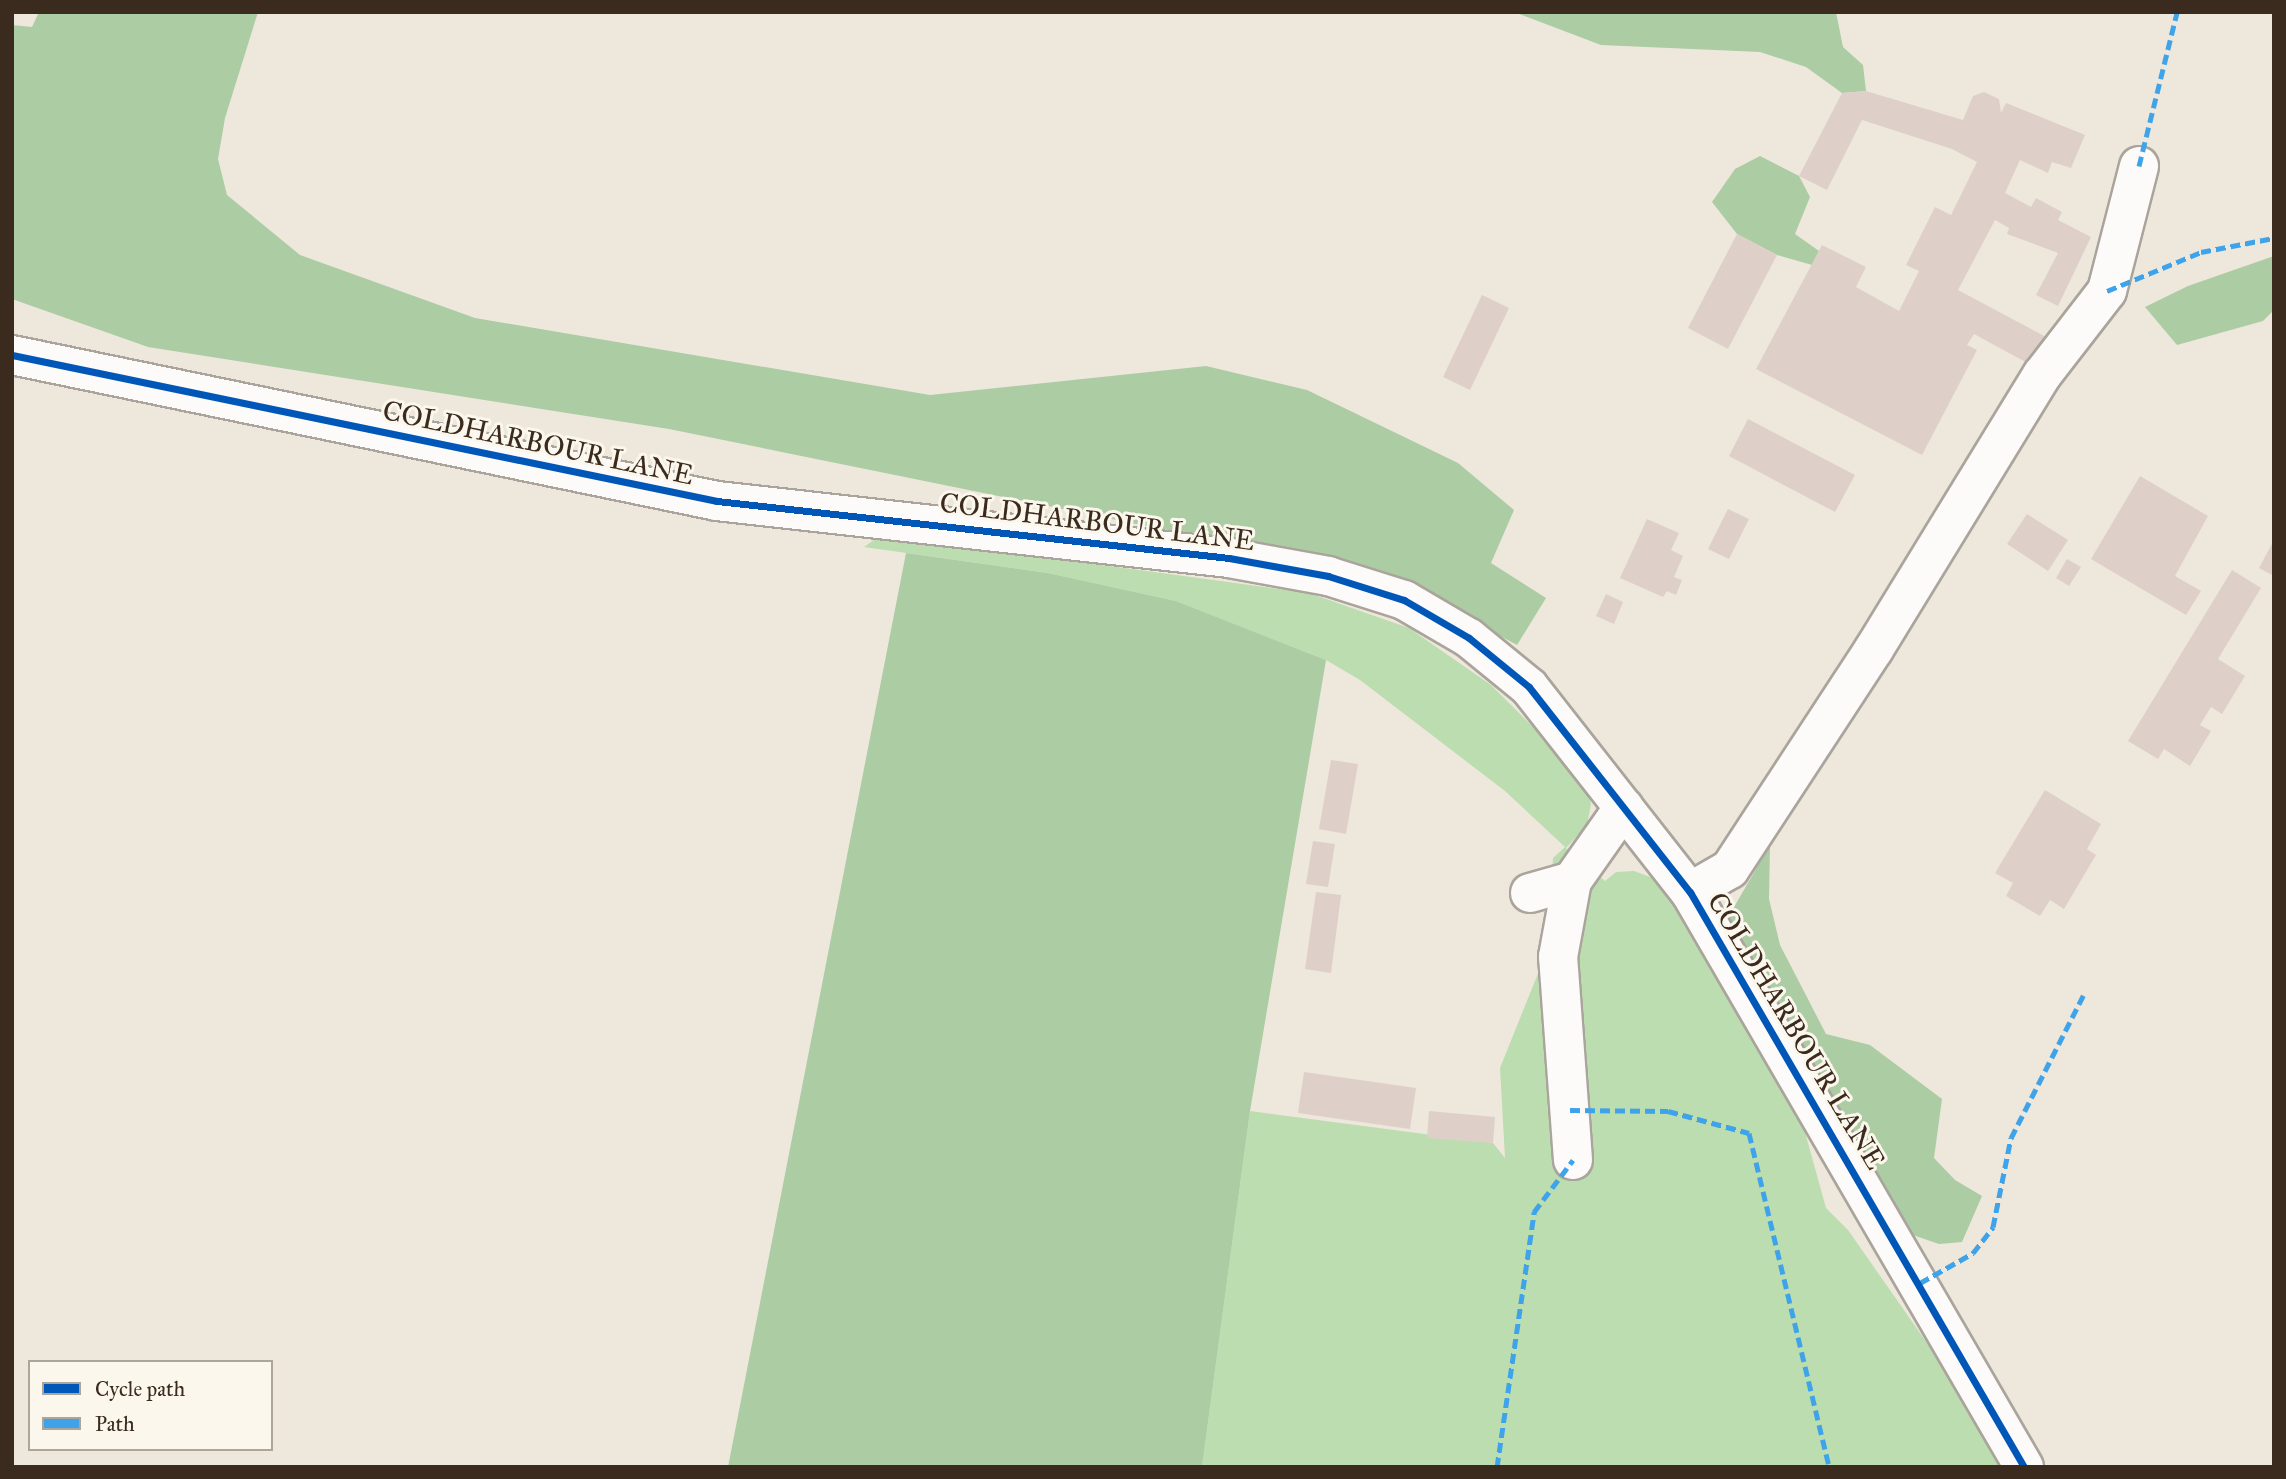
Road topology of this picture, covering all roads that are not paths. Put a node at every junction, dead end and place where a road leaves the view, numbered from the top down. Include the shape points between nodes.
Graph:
1 (2139, 166) dead end
2 (12, 355) edge
3 (1624, 807) junction
4 (1572, 881) junction
5 (1689, 892) junction
6 (1530, 893) dead end
7 (1573, 1160) dead end
8 (2024, 1467) edge

1 - 5 street via 2107,291 2042,376 1874,649 1730,869
2 - 3 street, COLDHARBOUR LANE via 717,501 1229,558 1328,576 1404,600 1469,638 1529,687
3 - 4 street
3 - 5 street, COLDHARBOUR LANE
4 - 6 street
4 - 7 street via 1558,957
5 - 8 street, COLDHARBOUR LANE

